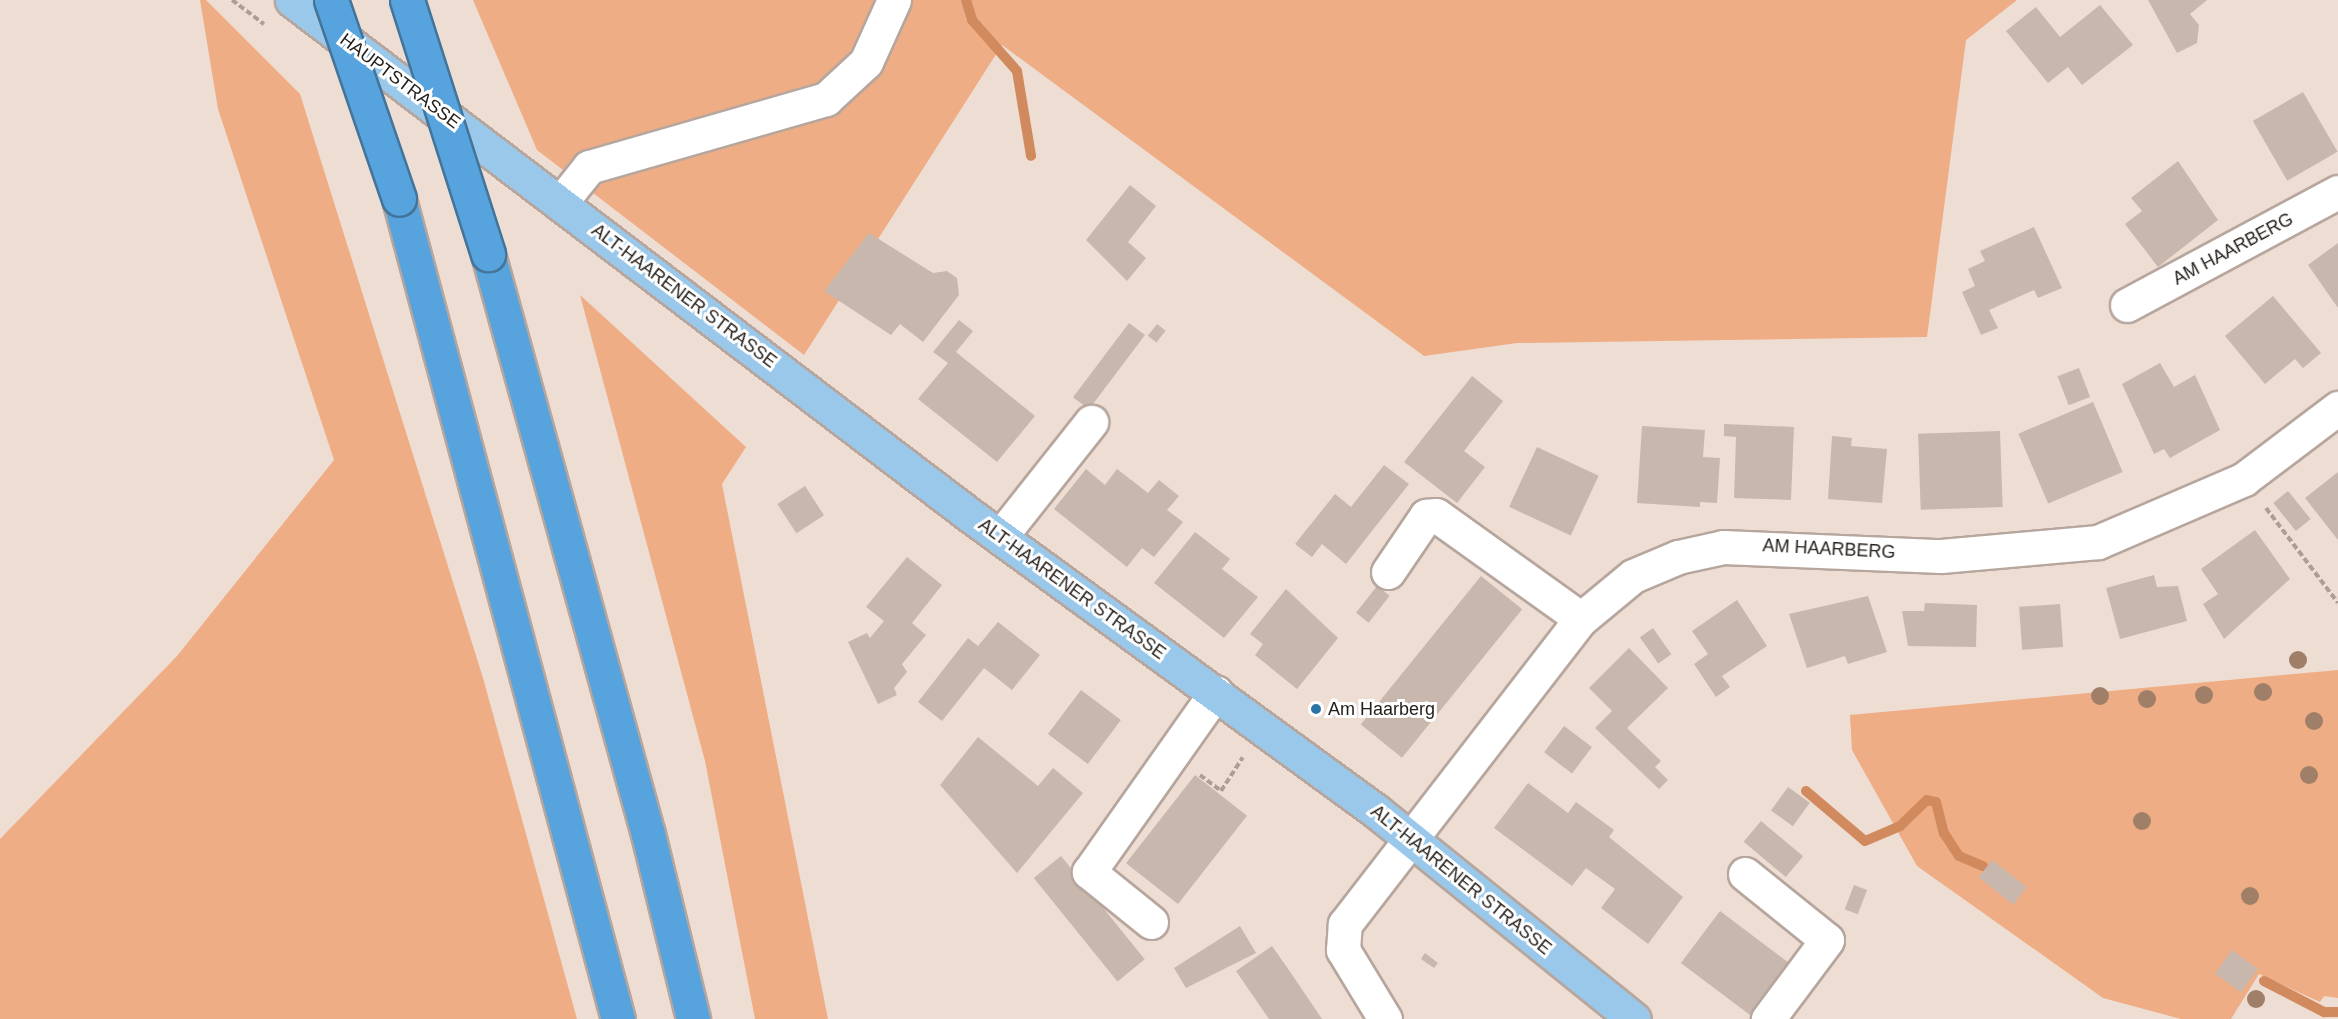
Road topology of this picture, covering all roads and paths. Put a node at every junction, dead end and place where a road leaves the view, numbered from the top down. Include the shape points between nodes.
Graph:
1 (292, 0) edge
2 (330, 0) edge
3 (407, 0) edge
4 (894, 0) edge
5 (507, 162) joint
6 (2338, 192) edge
7 (561, 202) junction
8 (2127, 305) dead end
9 (2338, 408) edge
10 (1091, 422) dead end
11 (2244, 479) junction
12 (1000, 537) junction
13 (1388, 572) dead end
14 (2338, 603) edge
15 (1581, 619) junction
16 (1216, 692) junction
17 (1193, 770) dead end
18 (1234, 772) dead end
19 (1411, 839) junction
20 (1745, 874) dead end
21 (1151, 922) dead end
22 (618, 1019) edge
23 (693, 1019) edge
24 (1385, 1019) edge
25 (1634, 1019) edge
26 (1768, 1019) edge

1 - 5 main road, HAUPTSTRASSE
2 - 22 highway, bridge via 399,199
3 - 23 highway, bridge via 488,254 636,788
4 - 7 street via 866,62 826,99 589,167
5 - 7 main road, ALT-HAARENER STRASSE
6 - 8 street, AM HAARBERG
7 - 12 main road, ALT-HAARENER STRASSE
9 - 11 street, AM HAARBERG
10 - 12 street
11 - 14 path
11 - 15 street, AM HAARBERG via 2137,528 2048,550 1941,556 1760,545 1701,552 1633,576
12 - 16 main road, ALT-HAARENER STRASSE
13 - 15 street via 1426,516 1436,515
15 - 19 street, AM HAARBERG
16 - 19 main road, ALT-HAARENER STRASSE
16 - 21 street via 1089,872
17 - 18 path via 1221,791
19 - 24 street, AM HAARBERG via 1345,924 1343,950
19 - 25 main road, ALT-HAARENER STRASSE
20 - 26 street via 1827,940

